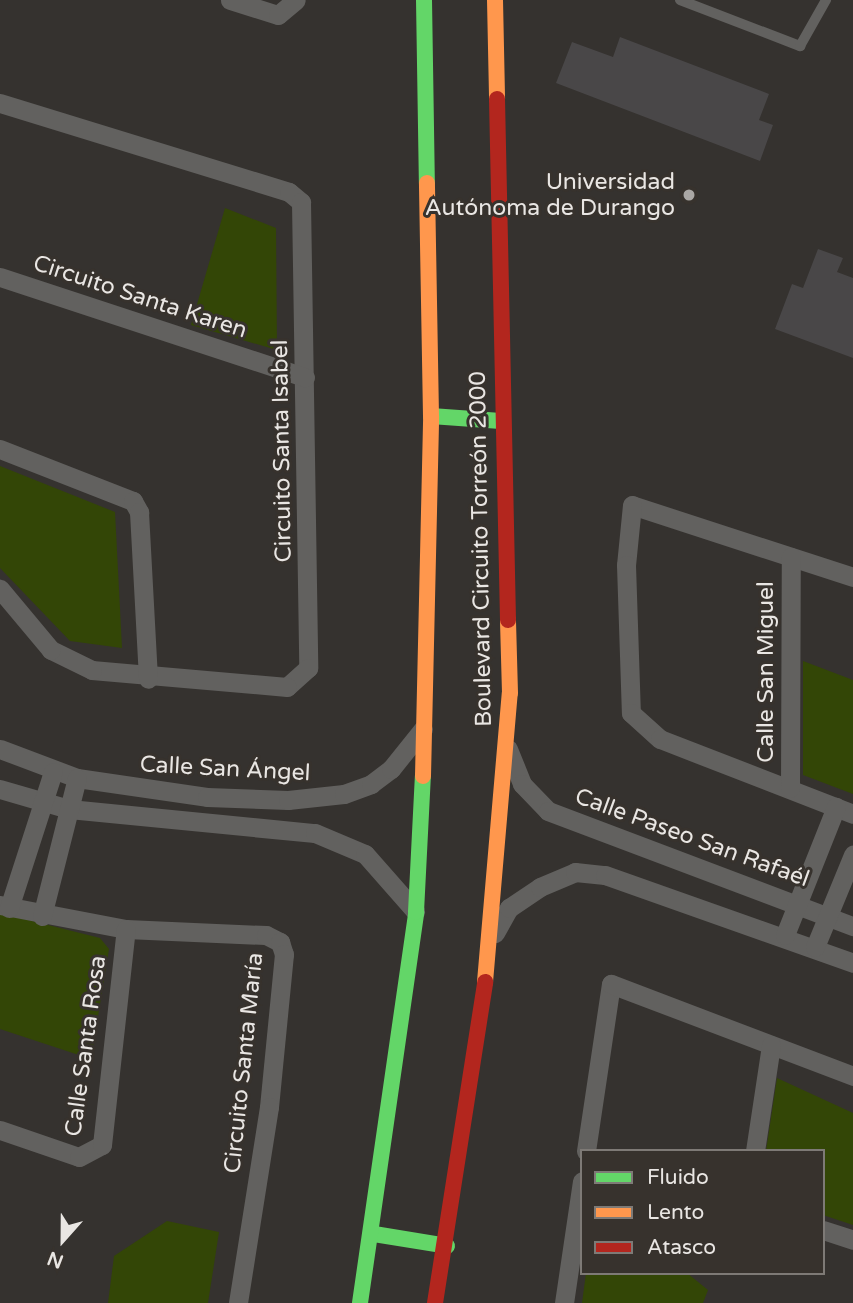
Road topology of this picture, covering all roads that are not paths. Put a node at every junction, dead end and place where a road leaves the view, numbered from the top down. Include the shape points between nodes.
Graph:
1 (230, 0) edge
2 (296, 0) edge
3 (424, 0) edge
4 (495, 0) edge
5 (680, 0) edge
6 (826, 0) edge
7 (0, 103) edge
8 (0, 277) edge
9 (305, 377) junction
10 (431, 416) junction
11 (501, 421) junction
12 (0, 449) edge
13 (791, 557) junction
14 (853, 578) edge
15 (0, 589) edge
16 (148, 679) junction
17 (425, 725) junction
18 (506, 744) junction
19 (0, 749) edge
20 (53, 772) junction
21 (76, 778) junction
22 (790, 788) junction
23 (0, 789) edge
24 (43, 804) junction
25 (69, 809) junction
26 (844, 810) edge
27 (853, 855) edge
28 (798, 902) junction
29 (4, 907) edge
30 (416, 912) junction
31 (42, 916) junction
32 (828, 916) junction
33 (853, 926) edge
34 (126, 929) junction
35 (785, 935) junction
36 (491, 940) junction
37 (815, 947) junction
38 (853, 963) edge
39 (771, 1045) junction
40 (853, 1076) edge
41 (0, 1130) edge
42 (586, 1149) edge
43 (755, 1149) edge
44 (580, 1195) edge
45 (825, 1231) edge
46 (374, 1234) junction
47 (853, 1240) edge
48 (447, 1246) junction
49 (238, 1303) edge
50 (360, 1303) edge
51 (435, 1303) edge
52 (564, 1303) edge

1 - 2 street via 278,15
3 - 10 main road, Boulevard Circuito Torreón 2000
4 - 11 main road, Boulevard Circuito Torreón 2000
5 - 6 lane via 800,46
7 - 9 street, Circuito Santa Isabel via 289,192 301,201
8 - 9 street, Circuito Santa Karen
9 - 16 street, Circuito Santa Isabel via 304,675 287,687
10 - 11 main road
10 - 17 main road, Boulevard Circuito Torreón 2000
11 - 18 main road, Boulevard Circuito Torreón 2000
12 - 16 street via 132,501 139,512
13 - 14 street
13 - 22 street, Calle San Miguel
13 - 22 street via 632,505 626,565 631,713 660,739
15 - 16 street, Circuito Santa Isabel via 51,650 70,662
17 - 21 street, Calle San Ángel via 411,748 371,784 319,799 207,797
17 - 30 main road, Boulevard Circuito Torreón 2000
18 - 28 street, Calle Paseo San Rafaél via 522,784 548,811
18 - 36 main road, Boulevard Circuito Torreón 2000
19 - 20 street, Calle San Ángel
20 - 21 street, Calle San Ángel
20 - 24 street, Circuito Santa María
21 - 25 street
22 - 26 street
23 - 24 street
24 - 25 street
24 - 29 street, Circuito Santa María
25 - 30 street via 315,833 365,854
25 - 31 street
26 - 28 street
27 - 32 street
28 - 32 street, Calle Paseo San Rafaél
28 - 35 street
29 - 31 street, Circuito Santa María
30 - 46 main road, Boulevard Circuito Torreón 2000
31 - 34 street, Circuito Santa María
32 - 33 street, Calle Paseo San Rafaél
32 - 37 street
34 - 41 street, Calle Santa Rosa via 102,1145 79,1157
34 - 49 street, Circuito Santa María via 266,935 284,949 268,1107
35 - 36 street via 605,874 575,872 509,908
35 - 37 street
36 - 48 main road, Boulevard Circuito Torreón 2000
37 - 38 street
39 - 40 street
39 - 42 street via 611,984
39 - 43 street
44 - 52 street
45 - 47 street
46 - 48 main road
46 - 50 main road, Boulevard Circuito Torreón 2000
48 - 51 main road, Boulevard Circuito Torreón 2000

